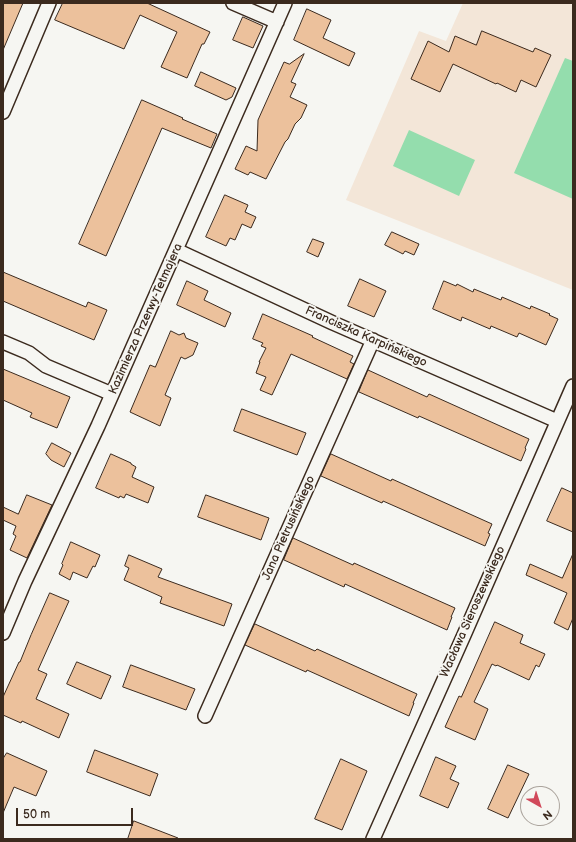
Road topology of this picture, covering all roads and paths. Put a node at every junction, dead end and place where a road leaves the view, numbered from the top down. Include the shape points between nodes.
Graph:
1 (48, 3) edge
2 (233, 3) edge
3 (285, 3) edge
4 (277, 22) junction
5 (3, 112) edge
6 (176, 250) junction
7 (373, 340) junction
8 (3, 342) edge
9 (573, 386) edge
10 (112, 394) junction
11 (557, 421) junction
12 (3, 633) edge
13 (205, 716) dead end
14 (373, 839) edge

1 - 5 street
2 - 4 street
3 - 4 street, Kazimierza Przerwy-Tetmajera
4 - 6 street, Kazimierza Przerwy-Tetmajera
6 - 7 street, Franciszka Karpińskiego
6 - 10 street, Kazimierza Przerwy-Tetmajera
7 - 11 street, Franciszka Karpińskiego
7 - 13 street, Jana Pietrusińskiego
8 - 10 street via 29,353 46,366
9 - 11 street, Wacława Sieroszewskiego
10 - 12 street, Kazimierza Przerwy-Tetmajera
11 - 14 street, Wacława Sieroszewskiego

